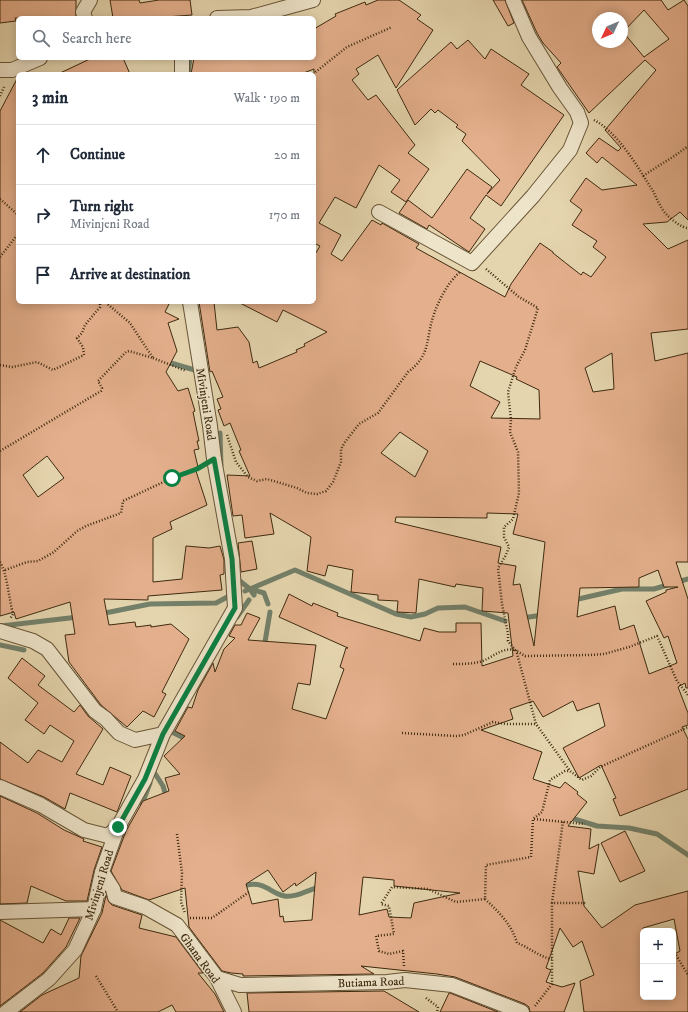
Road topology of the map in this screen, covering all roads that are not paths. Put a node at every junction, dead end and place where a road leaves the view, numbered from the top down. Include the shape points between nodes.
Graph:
1 (90, 0) edge
2 (313, 0) edge
3 (513, 0) edge
4 (275, 5) edge
5 (84, 16) edge
6 (251, 16) edge
7 (35, 60) edge
8 (182, 60) edge
9 (0, 70) edge
10 (182, 72) edge
11 (379, 212) dead end
12 (190, 304) edge
13 (4, 627) edge
14 (163, 734) junction
15 (0, 787) edge
16 (118, 827) junction
17 (102, 872) junction
18 (94, 909) junction
19 (0, 912) edge
20 (216, 978) junction
21 (528, 1009) edge
22 (6, 1012) edge
23 (234, 1012) edge

1 - 5 street via 83,12
2 - 4 street
3 - 11 street via 528,37 578,112 581,123 570,150 533,196 472,263
4 - 6 street
7 - 9 street via 12,70
8 - 10 street
12 - 14 street, Mivinjeni Road via 232,559 235,608
13 - 14 street via 6,632 33,641 47,649 95,711 119,733 135,740
14 - 16 street, Mivinjeni Road via 145,779
15 - 16 street via 41,805 84,830 108,836
16 - 17 street, Mivinjeni Road
17 - 18 street, Mivinjeni Road
17 - 20 street, Ghana Road via 115,897 145,907 177,925
18 - 19 street
18 - 22 street, Mivinjeni Road via 80,940 67,960 49,979
20 - 21 street, Butiama Road via 240,985 405,980 452,985
20 - 23 street, Ghana Road

